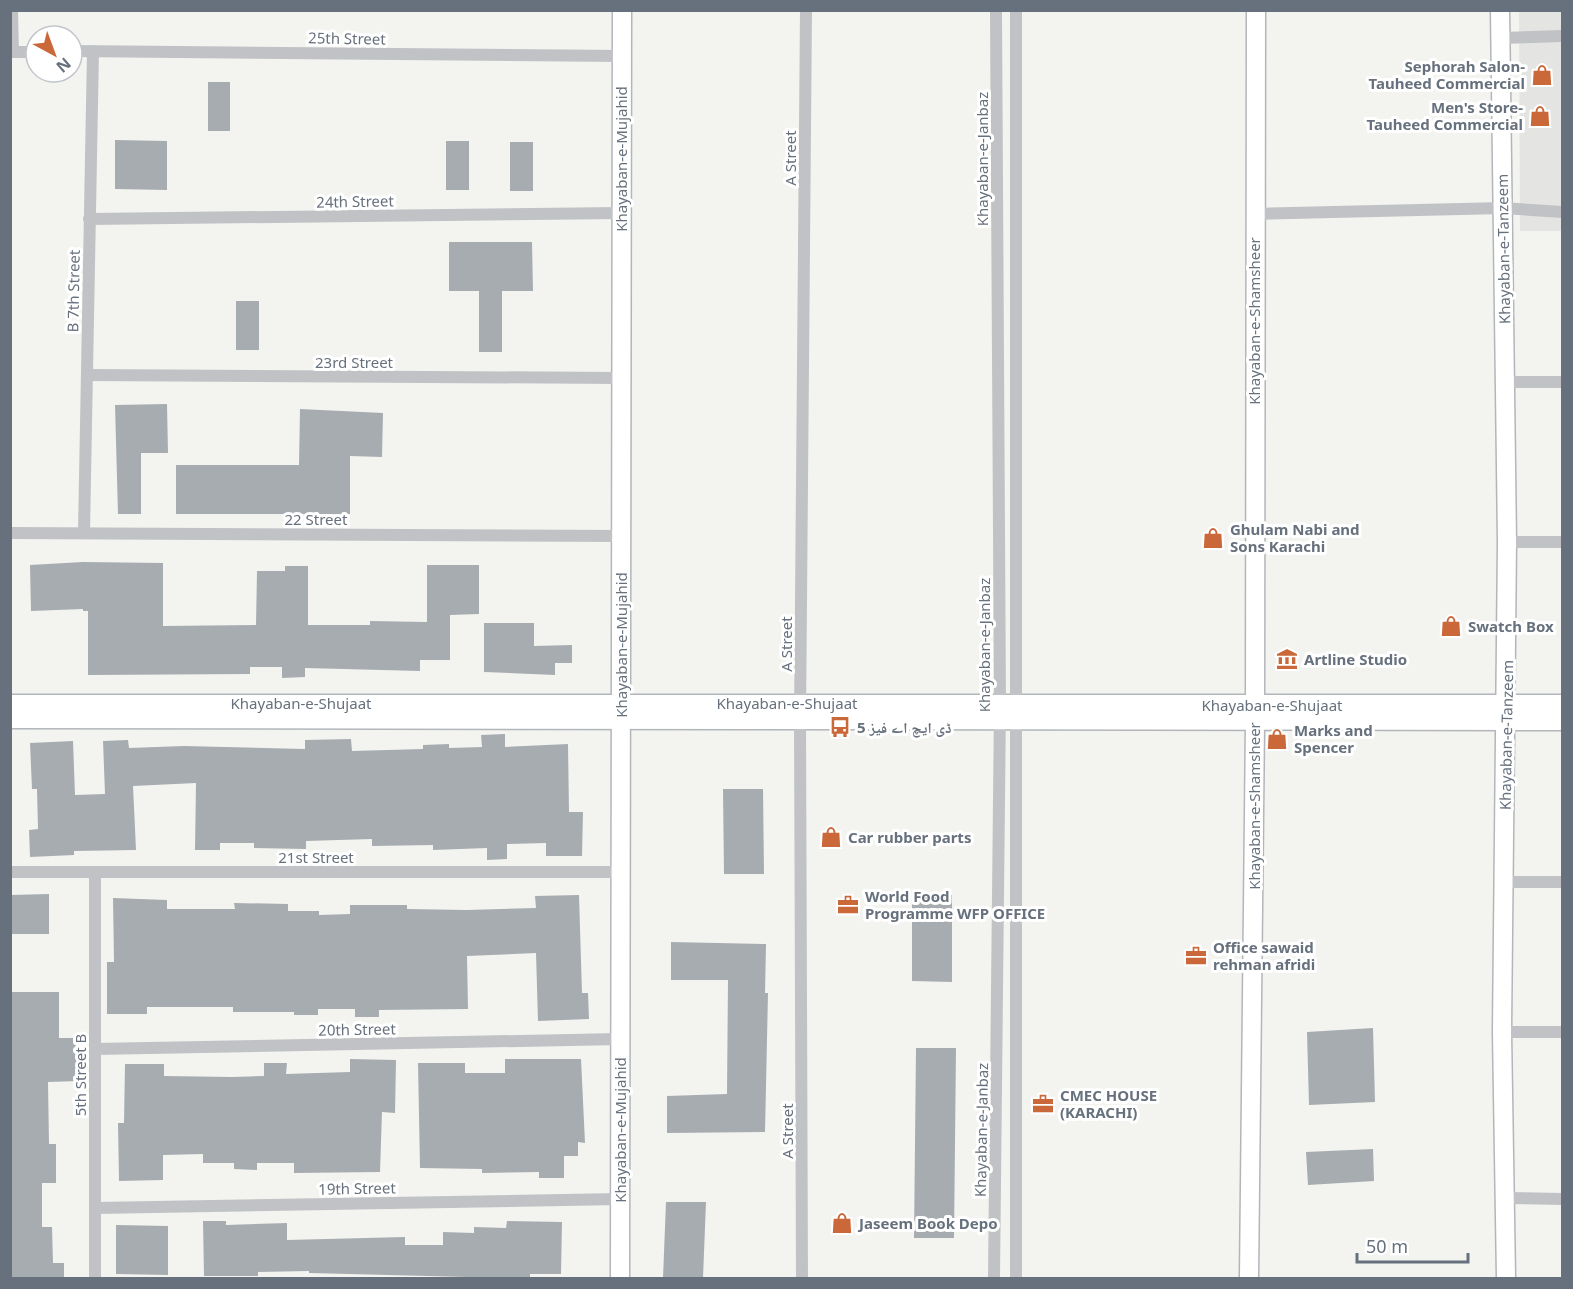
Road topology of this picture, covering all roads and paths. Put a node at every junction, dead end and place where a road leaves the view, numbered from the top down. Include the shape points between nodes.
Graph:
1 (12, 10) edge
2 (622, 10) edge
3 (806, 10) edge
4 (996, 10) edge
5 (1016, 10) edge
6 (1256, 10) edge
7 (1500, 10) edge
8 (1563, 36) edge
9 (1501, 38) junction
10 (84, 51) edge
11 (93, 51) junction
12 (12, 52) edge
13 (621, 56) junction
14 (1503, 208) junction
15 (1563, 212) edge
16 (621, 213) junction
17 (1254, 214) junction
18 (90, 219) junction
19 (87, 375) junction
20 (621, 378) junction
21 (1505, 382) junction
22 (1563, 382) edge
23 (10, 532) edge
24 (84, 532) junction
25 (621, 536) junction
26 (1507, 542) junction
27 (1563, 542) edge
28 (10, 704) edge
29 (1563, 704) edge
30 (621, 710) junction
31 (800, 712) junction
32 (1507, 712) junction
33 (1009, 713) junction
34 (1255, 714) junction
35 (10, 719) edge
36 (1563, 721) edge
37 (10, 872) edge
38 (96, 872) junction
39 (621, 873) junction
40 (1504, 882) junction
41 (1563, 882) edge
42 (1502, 1032) junction
43 (1563, 1032) edge
44 (620, 1039) junction
45 (95, 1049) junction
46 (1505, 1198) junction
47 (620, 1199) junction
48 (1563, 1199) edge
49 (95, 1208) junction
50 (95, 1278) edge
51 (620, 1278) edge
52 (802, 1278) edge
53 (994, 1278) edge
54 (1016, 1278) edge
55 (1249, 1278) edge
56 (1506, 1278) edge

1 - 12 street
2 - 13 main road, Khayaban-e-Mujahid
3 - 31 street, A Street
4 - 33 street, Khayaban-e-Janbaz
5 - 33 street, Khayaban-e-Janbaz
6 - 17 main road, Khayaban-e-Shamsheer
7 - 9 main road, Khayaban-e-Tanzeem
8 - 9 street
9 - 14 main road, Khayaban-e-Tanzeem
10 - 11 street, 25th Street
11 - 13 street, 25th Street
11 - 18 street, B 7th Street
13 - 16 main road, Khayaban-e-Mujahid
14 - 15 street
14 - 17 street
14 - 21 main road, Khayaban-e-Tanzeem
16 - 18 street, 24th Street
16 - 20 main road, Khayaban-e-Mujahid
17 - 34 main road, Khayaban-e-Shamsheer
18 - 19 street, B 7th Street
19 - 20 street, 23rd Street
19 - 24 street, B 7th Street
20 - 25 main road, Khayaban-e-Mujahid
21 - 22 street
21 - 26 main road, Khayaban-e-Tanzeem
23 - 24 street, 22 Street
24 - 25 street, 22 Street
25 - 30 main road, Khayaban-e-Mujahid
26 - 27 street
26 - 32 main road, Khayaban-e-Tanzeem
28 - 30 main road, Khayaban-e-Shujaat
29 - 32 main road, Khayaban-e-Shujaat
30 - 31 main road, Khayaban-e-Shujaat
30 - 35 main road, Khayaban-e-Shujaat
30 - 39 main road, Khayaban-e-Mujahid
31 - 33 main road, Khayaban-e-Shujaat
31 - 52 street, A Street
32 - 34 main road, Khayaban-e-Shujaat
32 - 36 main road, Khayaban-e-Shujaat
32 - 40 main road, Khayaban-e-Tanzeem
33 - 34 main road, Khayaban-e-Shujaat
33 - 53 street, Khayaban-e-Janbaz
33 - 54 street, Khayaban-e-Janbaz
34 - 55 main road, Khayaban-e-Shamsheer
37 - 38 street, 21st Street
38 - 39 street, 21st Street
38 - 45 street, 5th Street B
39 - 44 main road, Khayaban-e-Mujahid
40 - 41 street
40 - 42 main road, Khayaban-e-Tanzeem
42 - 43 street
42 - 46 main road, Khayaban-e-Tanzeem
44 - 45 street, 20th Street
44 - 47 main road, Khayaban-e-Mujahid
45 - 49 street, 5th Street B
46 - 48 street
46 - 56 main road, Khayaban-e-Tanzeem
47 - 49 street, 19th Street
47 - 51 main road, Khayaban-e-Mujahid
49 - 50 street, 5th Street B

